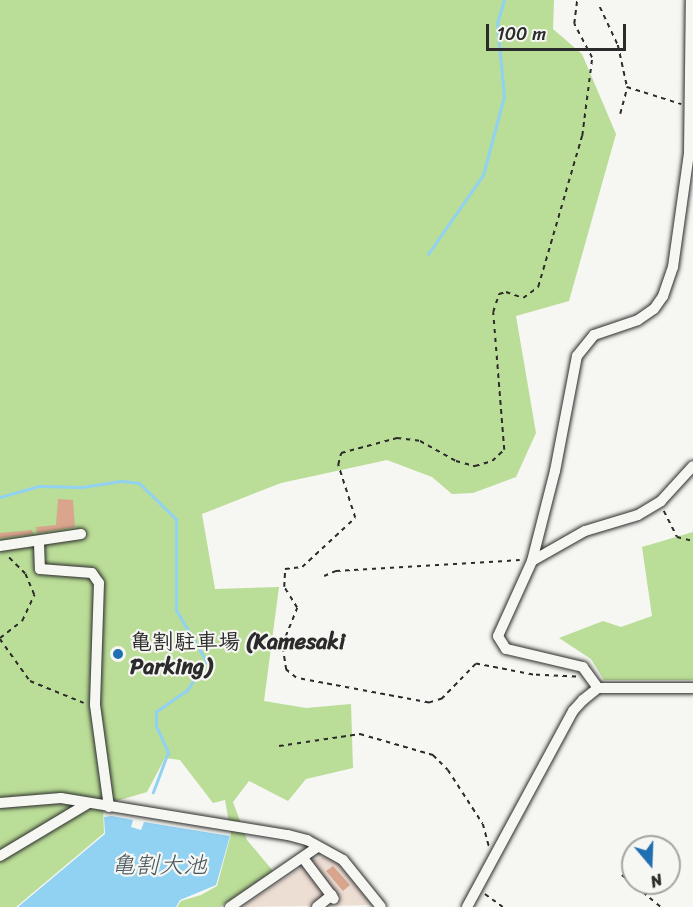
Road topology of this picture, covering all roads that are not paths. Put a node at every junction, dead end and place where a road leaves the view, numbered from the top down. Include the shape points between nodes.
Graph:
1 (691, 0) edge
2 (693, 466) edge
3 (81, 534) dead end
4 (39, 543) junction
5 (0, 547) edge
6 (531, 561) junction
7 (595, 683) junction
8 (693, 688) edge
9 (0, 803) edge
10 (87, 804) junction
11 (109, 807) junction
12 (316, 848) junction
13 (0, 856) edge
14 (303, 858) junction
15 (230, 907) edge
16 (317, 907) edge
17 (381, 907) edge
18 (467, 907) edge

1 - 6 street via 690,107 683,208 663,296 654,309 638,320 594,335 577,356 555,471
2 - 6 street via 661,501 638,515 585,531
3 - 4 street
4 - 5 street
4 - 11 street via 40,569 92,573 98,578 95,705
6 - 7 street via 500,626 500,642 506,649 538,659 583,667
7 - 8 street
7 - 18 street via 573,711
9 - 10 street via 61,798
10 - 11 street
10 - 13 street
11 - 12 street via 288,835 307,840
12 - 14 street
12 - 17 street via 343,860
14 - 15 street
14 - 16 street via 333,897

